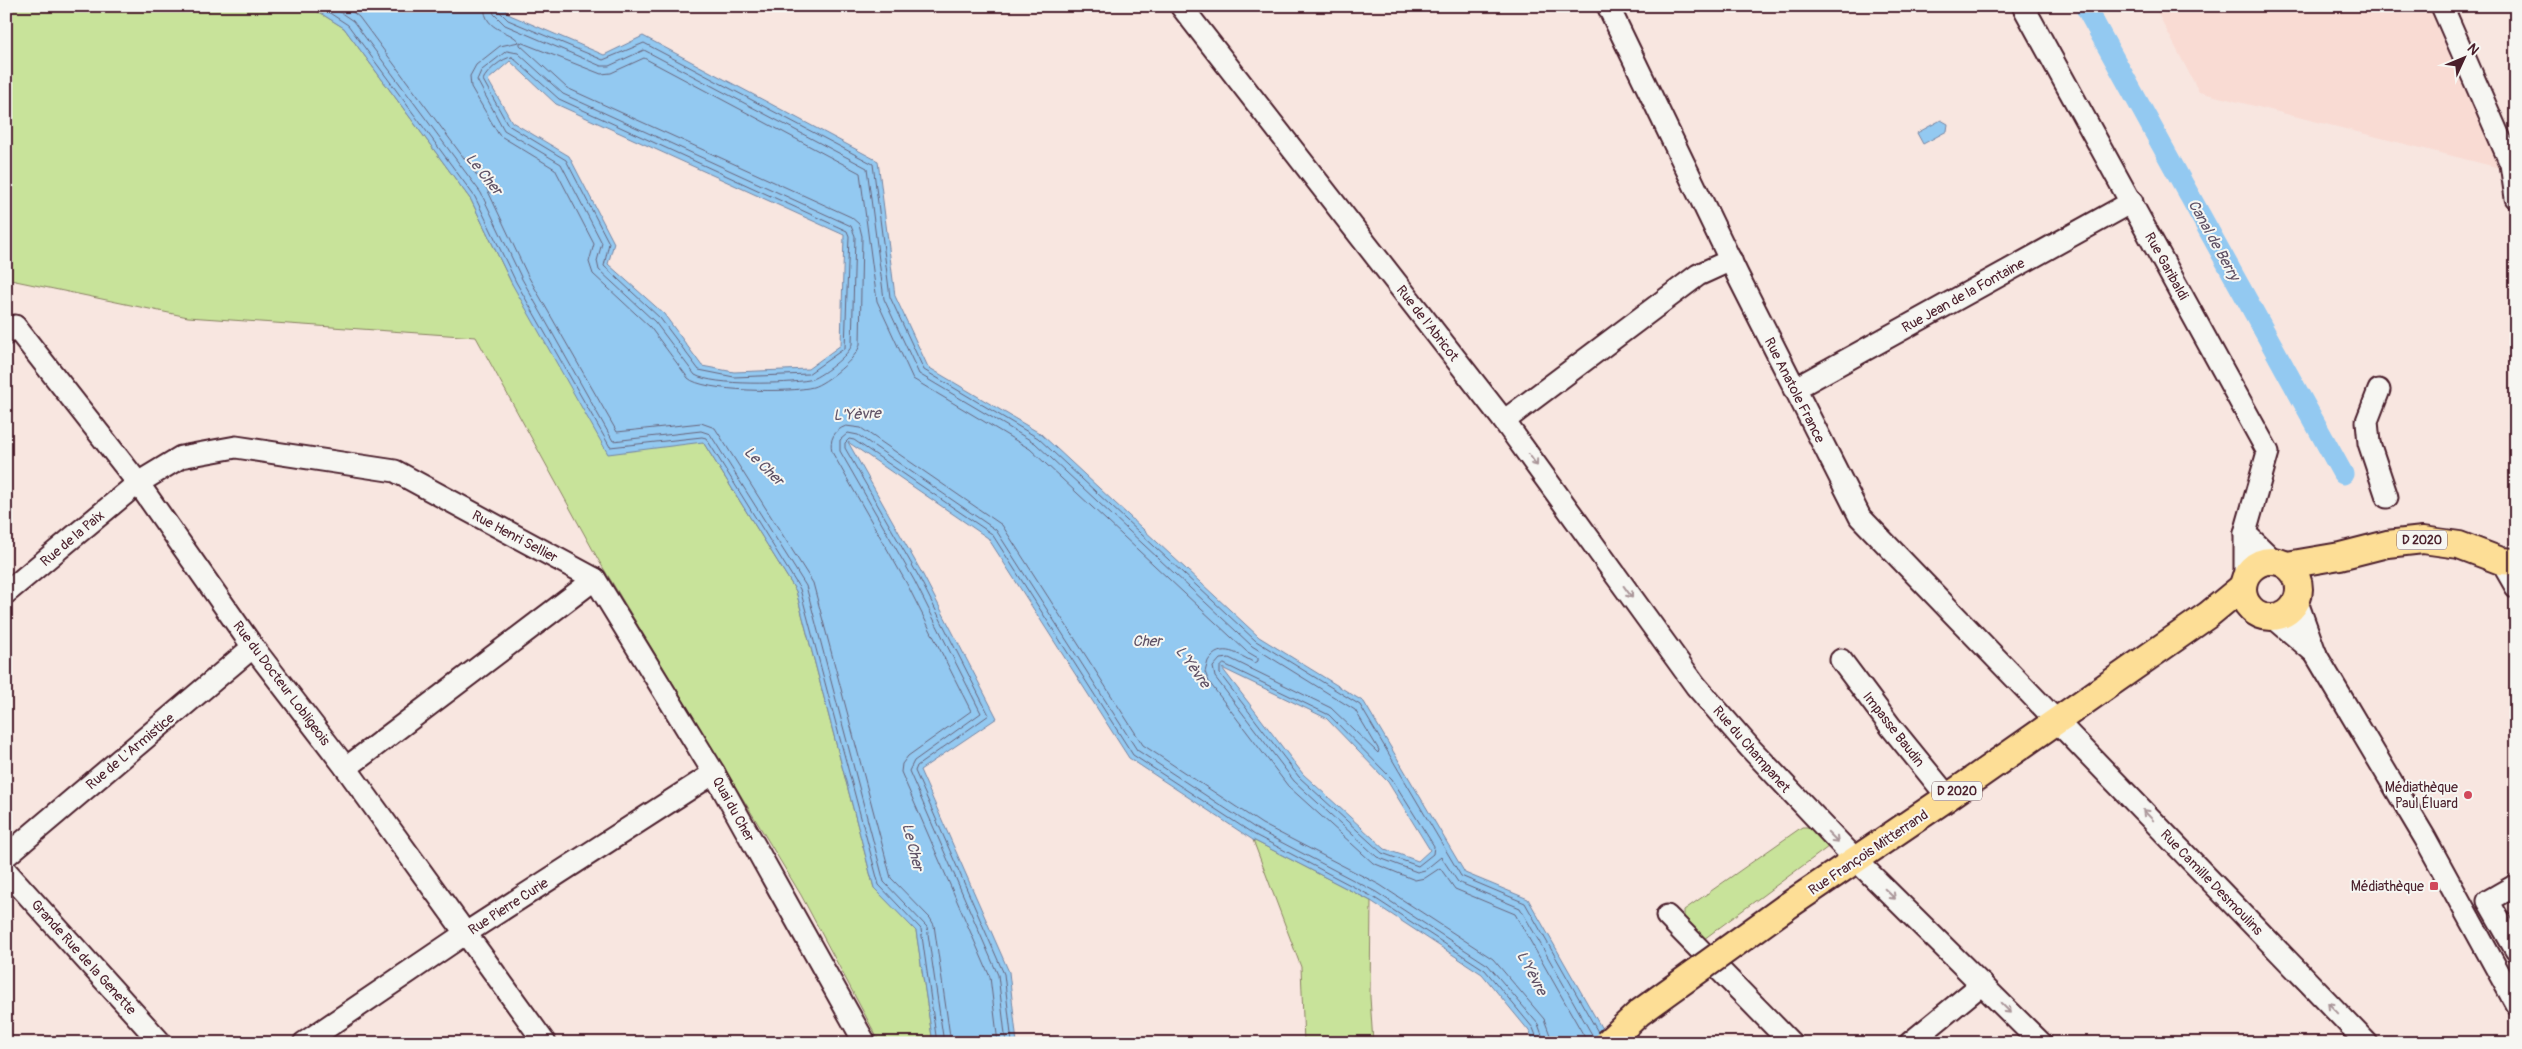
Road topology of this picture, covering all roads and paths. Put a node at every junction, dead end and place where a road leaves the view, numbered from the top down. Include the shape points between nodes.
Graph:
1 (1181, 6) edge
2 (1608, 6) edge
3 (2023, 6) edge
4 (2442, 6) edge
5 (2516, 198) edge
6 (2132, 202) junction
7 (1731, 260) junction
8 (11, 330) edge
9 (1794, 389) junction
10 (2379, 390) dead end
11 (1504, 420) junction
12 (138, 483) junction
13 (2387, 497) dead end
14 (2245, 533) junction
15 (2340, 556) junction
16 (2280, 562) junction
17 (2508, 562) edge
18 (595, 579) junction
19 (2244, 581) junction
20 (2516, 587) edge
21 (6, 594) edge
22 (2298, 596) junction
23 (2263, 614) junction
24 (2208, 615) junction
25 (253, 647) junction
26 (2316, 654) junction
27 (1841, 660) dead end
28 (2058, 720) junction
29 (346, 768) junction
30 (714, 773) junction
31 (1948, 797) junction
32 (6, 856) edge
33 (1856, 860) junction
34 (6, 870) edge
35 (2516, 885) edge
36 (1666, 916) dead end
37 (466, 933) junction
38 (2516, 950) edge
39 (1982, 984) junction
40 (2516, 1004) edge
41 (161, 1043) edge
42 (304, 1043) edge
43 (545, 1043) edge
44 (865, 1043) edge
45 (1607, 1043) edge
46 (1791, 1043) edge
47 (1910, 1043) edge
48 (2041, 1043) edge
49 (2367, 1043) edge

1 - 11 street, Rue de l'Abricot
2 - 7 street, Rue Anatole France
3 - 6 street, Rue Garibaldi
4 - 5 street via 2511,164
6 - 9 street, Rue Jean de la Fontaine
6 - 14 street, Rue Garibaldi via 2268,452
7 - 9 street, Rue Anatole France
7 - 11 street via 1698,275
8 - 12 street, Rue du Docteur Lobligeois
9 - 28 street, Rue Anatole France via 1860,517
10 - 13 street via 2367,421 2368,436
11 -> 33 street, Rue du Champanet via 1696,686 1796,800
12 - 18 street, Rue Henri Sellier via 181,457 236,447 395,471
12 - 21 street, Rue de la Paix
12 - 25 street, Rue du Docteur Lobligeois
14 - 16 street
14 - 19 street, Rue Garibaldi
15 - 16 main road, D 2020
15 - 17 main road, D 2020 via 2387,544 2423,540 2459,544
15 - 22 main road, D 2020 via 2316,573
16 - 19 main road via 2257,564
16 - 22 main road via 2297,576
17 - 20 street
18 - 29 street
18 - 30 street, Quai du Cher
19 - 23 main road via 2244,600
19 - 24 main road, Rue François Mitterrand / D 2020
22 - 23 main road via 2287,613
22 - 26 street
23 - 24 main road, Rue François Mitterrand / D 2020
23 - 26 street
24 - 28 main road, Rue François Mitterrand / D 2020
25 - 29 street, Rue du Docteur Lobligeois
25 - 32 street, Rue de L'Armistice
26 - 40 street
27 - 31 street, Impasse Baudin
28 - 31 main road, Rue François Mitterrand / D 2020
49 -> 28 street, Rue Camille Desmoulins
29 - 37 street, Rue du Docteur Lobligeois
30 - 37 street, Rue Pierre Curie
30 - 44 street, Quai du Cher
31 - 33 main road, Rue François Mitterrand / D 2020
33 -> 39 street, Rue du Champanet
33 - 45 main road, Rue François Mitterrand / D 2020, bridge via 1639,1013
34 - 41 street, Grande Rue de la Genette
35 - 38 street via 2488,901
36 - 46 street
37 - 42 street, Rue Pierre Curie
37 - 43 street, Rue du Docteur Lobligeois
39 - 47 street
39 -> 48 street, Rue du Champanet

